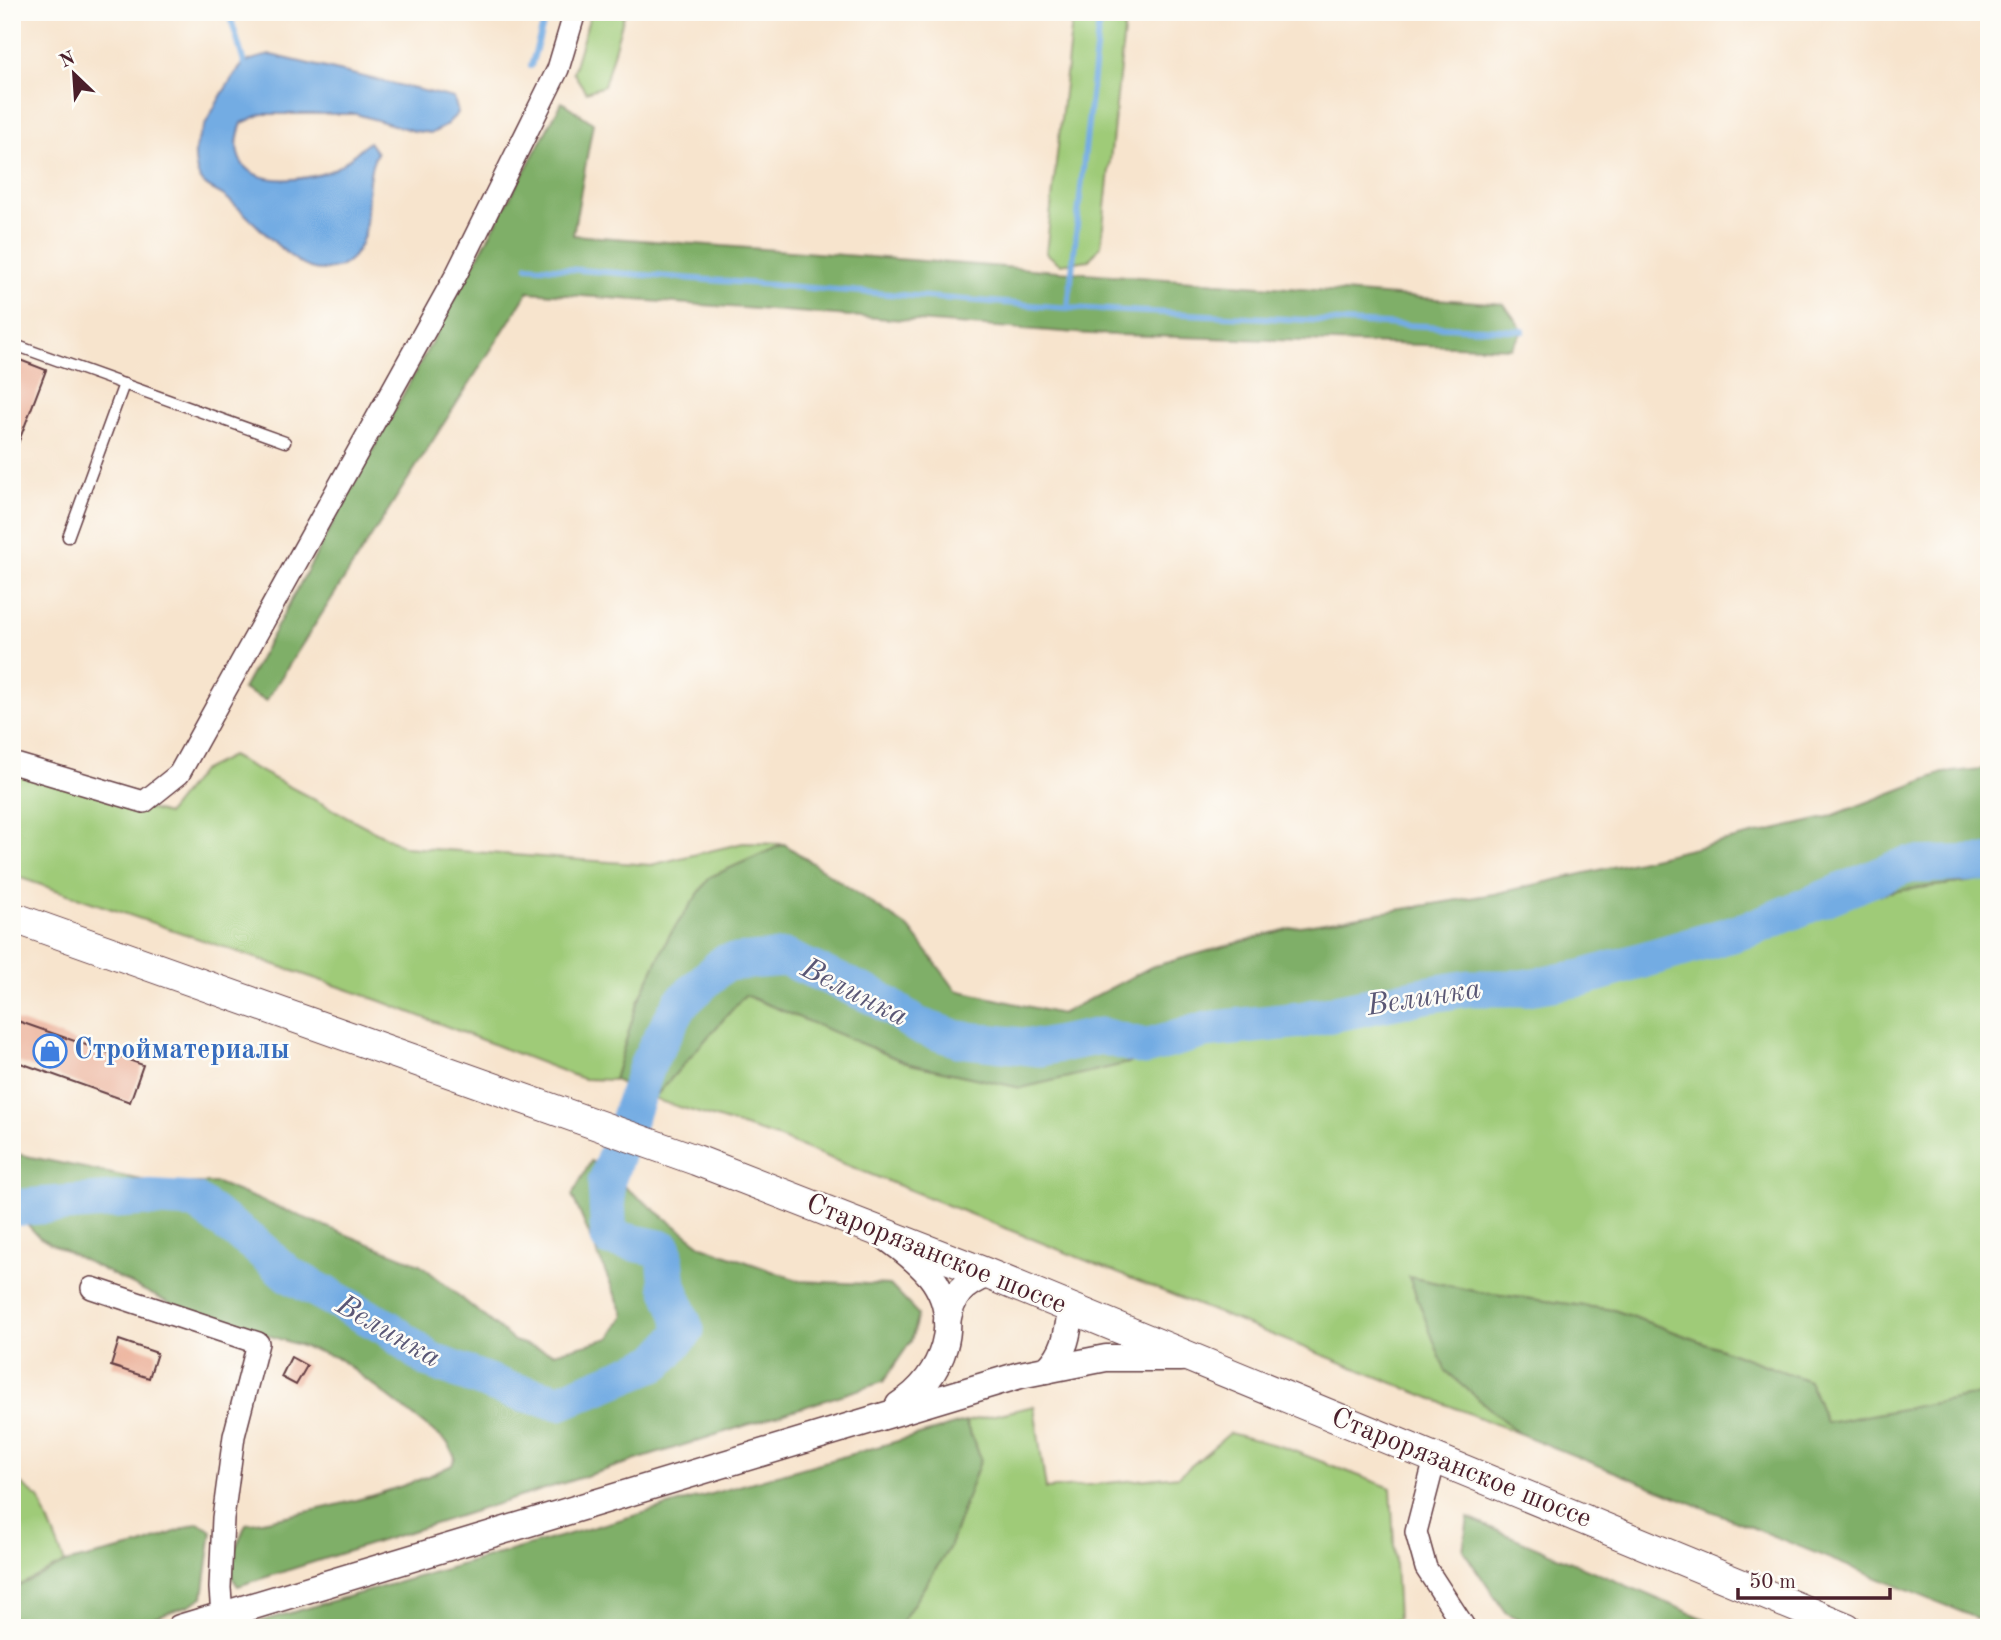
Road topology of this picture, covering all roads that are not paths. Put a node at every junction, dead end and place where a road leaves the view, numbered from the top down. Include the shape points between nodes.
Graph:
1 (575, 12) edge
2 (12, 344) edge
3 (124, 384) junction
4 (285, 442) dead end
5 (68, 537) dead end
6 (12, 763) edge
7 (12, 917) edge
8 (882, 1234) junction
9 (988, 1274) junction
10 (92, 1288) dead end
11 (1071, 1308) junction
12 (947, 1323) junction
13 (1193, 1359) junction
14 (1047, 1370) junction
15 (883, 1416) junction
16 (1435, 1459) junction
17 (222, 1615) junction
18 (180, 1628) edge
19 (1465, 1628) edge
20 (1847, 1628) edge

1 - 6 street via 558,69 456,275 179,774 144,803
2 - 3 lane
3 - 4 lane
3 - 5 lane
7 - 8 main road, Старорязанское шоссе via 696,1160
8 - 9 main road, Старорязанское шоссе
8 - 12 street via 931,1277 942,1297
9 - 11 main road, Старорязанское шоссе
9 - 12 street via 960,1290 951,1303
10 - 17 street via 258,1343 232,1450 223,1518
11 - 13 main road, Старорязанское шоссе
11 - 14 street via 1065,1346
12 - 15 street via 941,1360 929,1380
13 - 14 street via 1133,1356
13 - 16 main road, Старорязанское шоссе
14 - 15 street
15 - 17 street
16 - 19 street via 1416,1532 1426,1568
16 - 20 main road, Старорязанское шоссе
17 - 18 street

